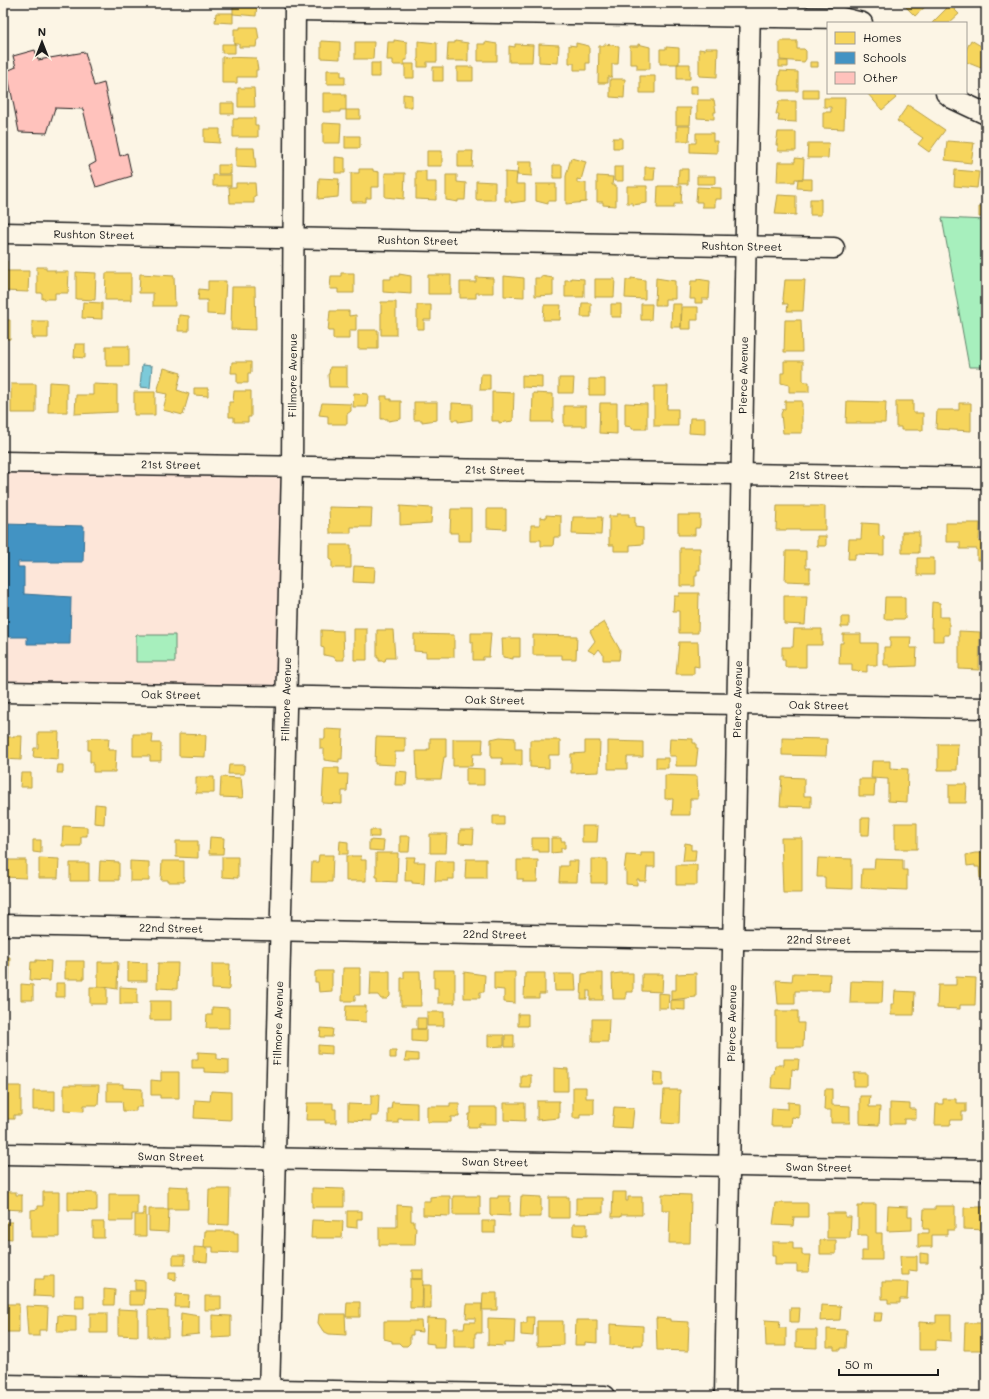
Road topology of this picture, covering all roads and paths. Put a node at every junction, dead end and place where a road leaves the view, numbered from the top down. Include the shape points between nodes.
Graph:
1 (295, 6) edge
2 (750, 10) edge
3 (858, 22) edge
4 (947, 94) edge
5 (986, 114) edge
6 (3, 233) edge
7 (294, 238) junction
8 (746, 246) junction
9 (834, 248) dead end
10 (3, 462) edge
11 (292, 467) junction
12 (742, 474) junction
13 (986, 478) edge
14 (3, 692) edge
15 (286, 697) junction
16 (738, 704) junction
17 (986, 708) edge
18 (3, 925) edge
19 (282, 930) junction
20 (733, 939) junction
21 (986, 940) edge
22 (3, 1154) edge
23 (274, 1159) junction
24 (730, 1167) junction
25 (986, 1170) edge
26 (3, 1385) edge
27 (270, 1393) edge
28 (605, 1396) edge
29 (725, 1396) edge

1 - 2 street
1 - 7 street, Fillmore Avenue
2 - 3 street via 842,18
2 - 8 street, Pierce Avenue
4 - 5 street
6 - 7 street, Rushton Street
7 - 8 street, Rushton Street
7 - 11 street, Fillmore Avenue
8 - 9 street, Rushton Street
8 - 12 street, Pierce Avenue
10 - 11 street, 21st Street
11 - 12 street, 21st Street
11 - 15 street, Fillmore Avenue
12 - 13 street, 21st Street
12 - 16 street, Pierce Avenue
14 - 15 street, Oak Street
15 - 16 street, Oak Street
15 - 19 street, Fillmore Avenue
16 - 17 street, Oak Street
16 - 20 street, Pierce Avenue
18 - 19 street, 22nd Street
19 - 20 street, 22nd Street
19 - 23 street, Fillmore Avenue
20 - 21 street, 22nd Street
20 - 24 street, Pierce Avenue
22 - 23 street, Swan Street
23 - 24 street, Swan Street
23 - 27 street, Fillmore Avenue
24 - 25 street, Swan Street
24 - 29 street, Pierce Avenue
26 - 27 street
27 - 28 street

